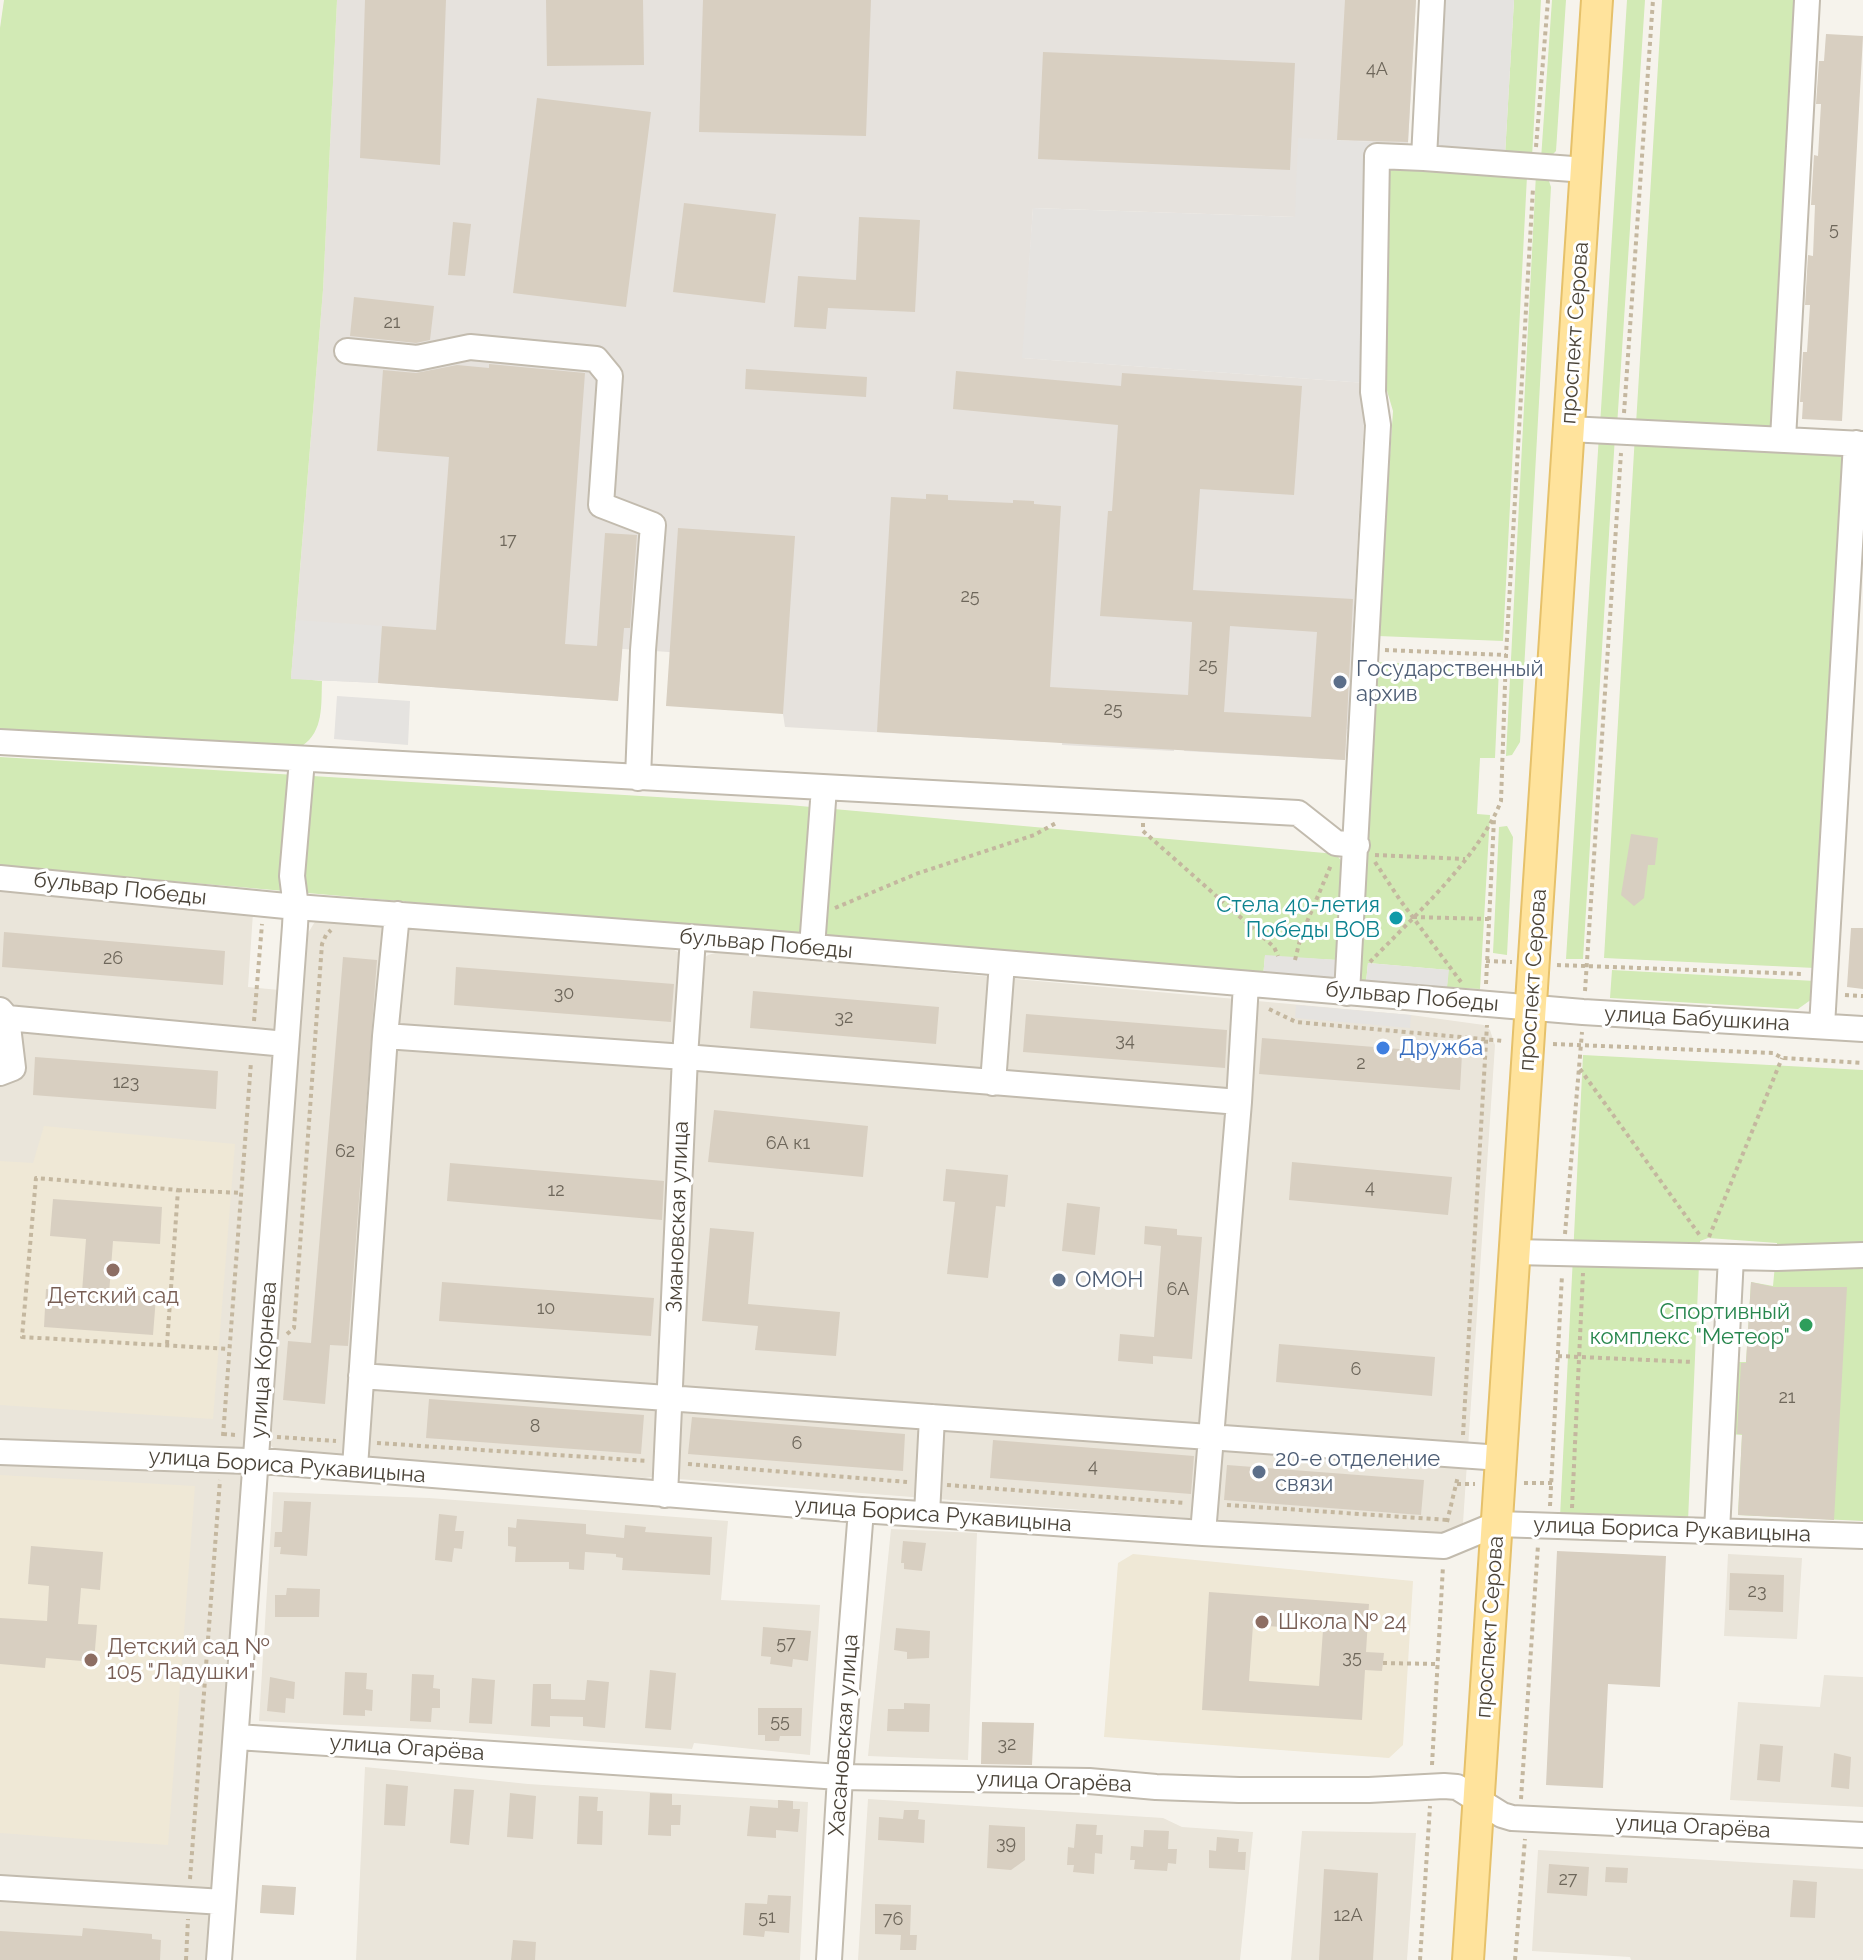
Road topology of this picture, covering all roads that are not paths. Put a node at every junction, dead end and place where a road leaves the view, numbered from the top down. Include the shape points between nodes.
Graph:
1 (1432, 0) edge
2 (1597, 0) edge
3 (1807, 0) edge
4 (1424, 158) junction
5 (1586, 170) junction
6 (347, 351) dead end
7 (1569, 429) junction
8 (1783, 439) junction
9 (1859, 443) edge
10 (0, 742) edge
11 (302, 760) junction
12 (638, 778) junction
13 (824, 788) junction
14 (1357, 845) junction
15 (0, 878) edge
16 (397, 914) junction
17 (296, 916) junction
18 (693, 938) junction
19 (812, 947) junction
20 (1002, 963) junction
21 (1348, 988) junction
22 (1245, 994) junction
23 (1532, 1008) junction
24 (4, 1014) edge
25 (1822, 1026) junction
26 (1863, 1029) edge
27 (385, 1036) junction
28 (286, 1044) junction
29 (685, 1057) junction
30 (0, 1073) edge
31 (993, 1083) junction
32 (1239, 1102) junction
33 (1514, 1252) junction
34 (1863, 1255) edge
35 (1731, 1257) junction
36 (361, 1376) junction
37 (670, 1398) junction
38 (932, 1417) junction
39 (1211, 1436) junction
40 (0, 1452) edge
41 (1501, 1458) junction
42 (265, 1461) junction
43 (355, 1467) junction
44 (665, 1495) junction
45 (861, 1510) junction
46 (927, 1514) junction
47 (1497, 1524) junction
48 (1717, 1531) junction
49 (1203, 1533) junction
50 (1863, 1536) edge
51 (237, 1737) junction
52 (840, 1777) junction
53 (1479, 1800) junction
54 (1863, 1835) edge
55 (0, 1888) edge
56 (223, 1902) junction
57 (219, 1960) edge
58 (829, 1960) edge
59 (1468, 1960) edge

1 - 4 street
2 - 5 main road, проспект Серова
3 - 8 street
4 - 5 street
4 - 14 street via 1377,156 1373,392 1378,425
5 - 7 main road, проспект Серова
6 - 12 street via 417,358 470,347 567,356 596,359 610,376 601,505 653,525
7 - 8 street
7 - 23 main road, проспект Серова
8 - 9 street
9 - 25 street
10 - 11 street
11 - 12 street
11 - 17 street, улица Корнева via 292,876
12 - 13 street
13 - 14 street via 1298,813 1336,843
13 - 19 street
14 - 21 street
15 - 17 street, бульвар Победы
16 - 17 street, бульвар Победы
16 - 18 street, бульвар Победы
16 - 27 street
17 - 28 street, улица Корнева
18 - 19 street, бульвар Победы
18 - 29 street, Змановская улица
19 - 20 street, бульвар Победы
20 - 22 street, бульвар Победы
20 - 31 street
21 - 22 street, бульвар Победы
21 - 23 street, бульвар Победы
22 - 32 street
23 - 25 street, улица Бабушкина
23 - 33 main road, проспект Серова
24 - 28 street
24 - 30 street via 13,1068
25 - 26 street, улица Бабушкина
27 - 29 street
27 - 36 street
28 - 42 street, улица Корнева
29 - 31 street
29 - 37 street, Змановская улица
31 - 32 street
32 - 39 street
33 - 35 street
33 - 41 main road, проспект Серова
34 - 35 street
35 - 48 street
36 - 37 street
36 - 43 street
37 - 38 street
37 - 44 street, Змановская улица
38 - 39 street
38 - 46 street
39 - 41 street
39 - 49 street
40 - 42 street, улица Бориса Рукавицына
41 - 47 main road, проспект Серова
42 - 43 street, улица Бориса Рукавицына
42 - 51 street, улица Корнева
43 - 44 street, улица Бориса Рукавицына
44 - 45 street, улица Бориса Рукавицына
45 - 46 street, улица Бориса Рукавицына
45 - 52 street, Хасановская улица
46 - 49 street, улица Бориса Рукавицына
47 - 48 street, улица Бориса Рукавицына
47 - 49 street, улица Бориса Рукавицына via 1444,1546
47 - 53 main road, проспект Серова
48 - 50 street, улица Бориса Рукавицына
51 - 52 street, улица Огарёва
51 - 56 street, улица Корнева
52 - 53 street, улица Огарёва via 1089,1781 1239,1790 1432,1786 1457,1787
52 - 58 street, Хасановская улица
53 - 54 street, улица Огарёва via 1502,1815 1521,1818
53 - 59 main road, проспект Серова
55 - 56 street
56 - 57 street, улица Корнева

